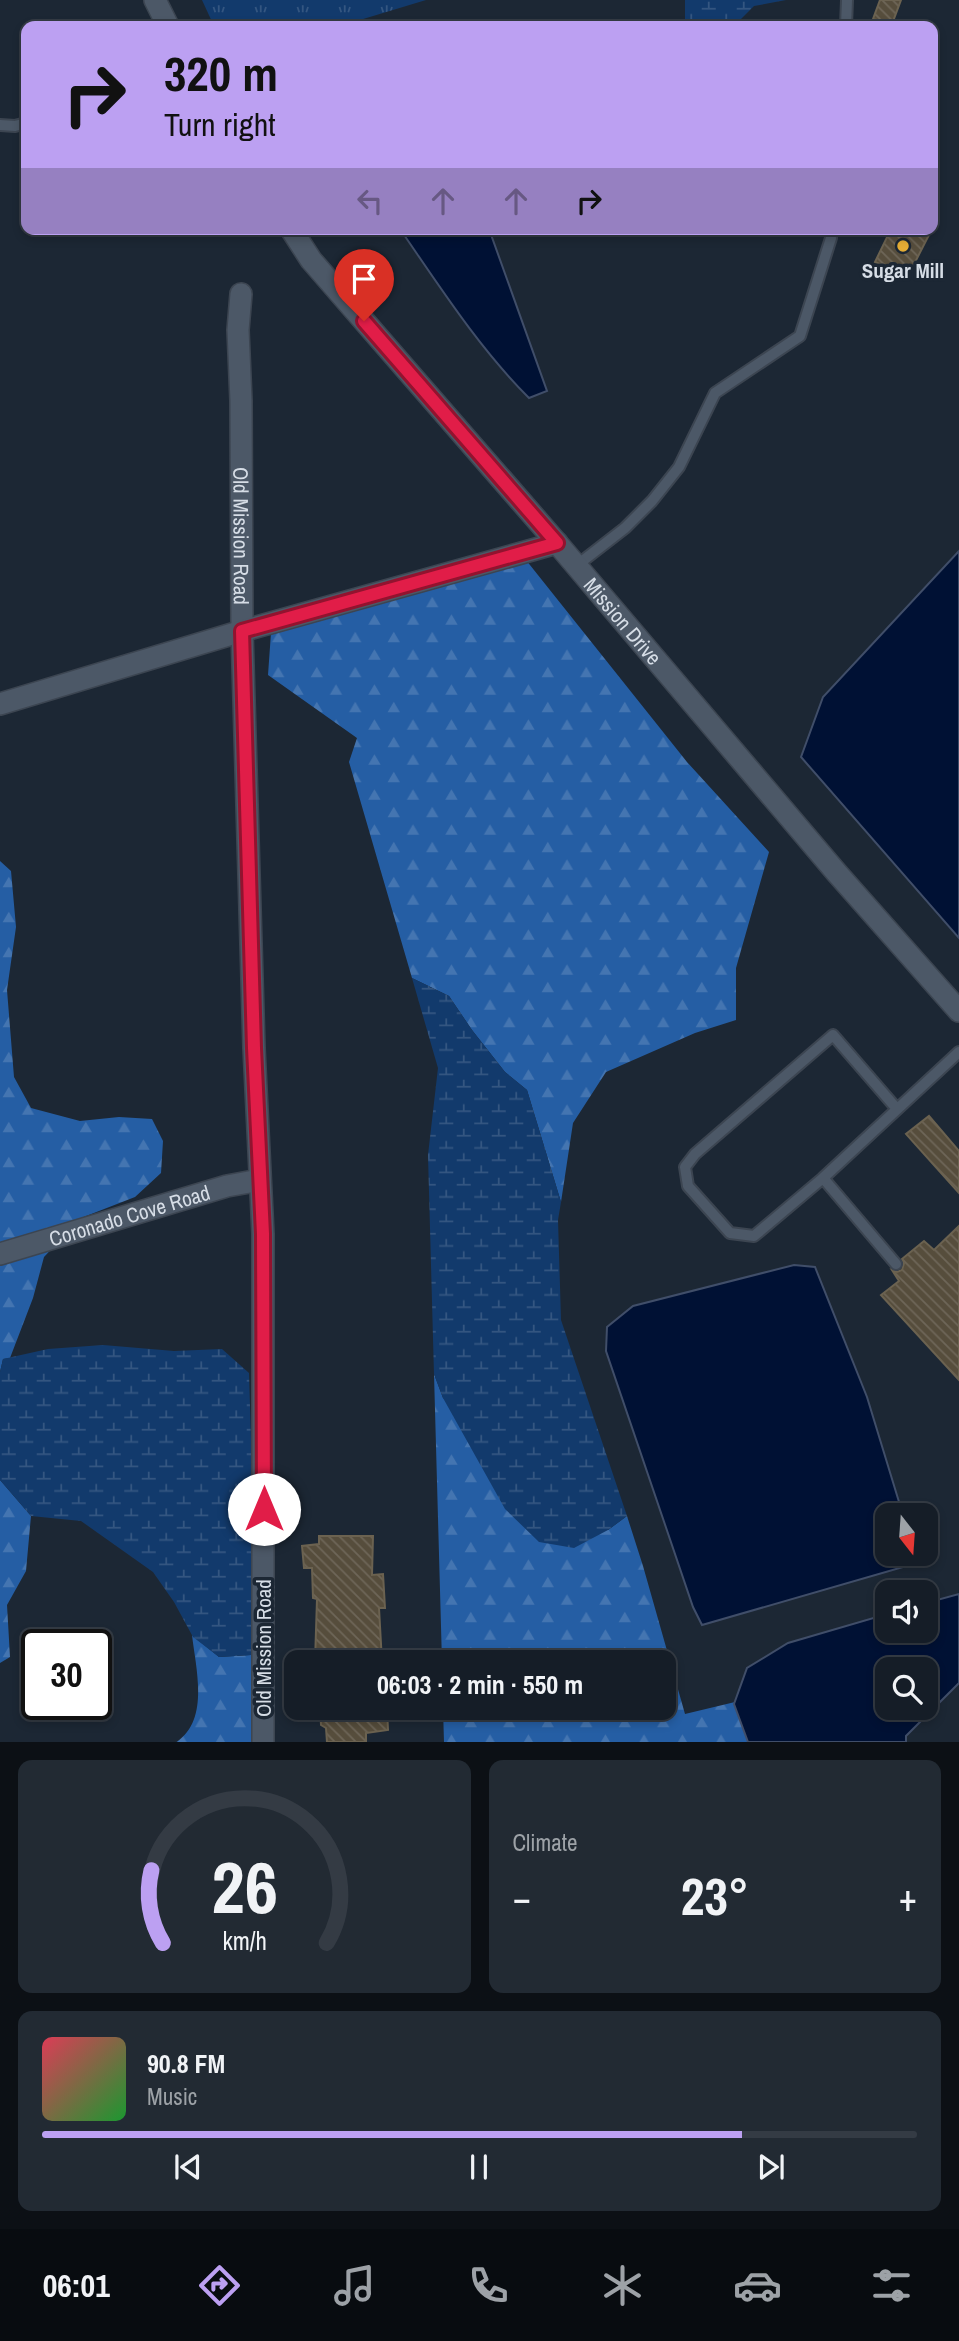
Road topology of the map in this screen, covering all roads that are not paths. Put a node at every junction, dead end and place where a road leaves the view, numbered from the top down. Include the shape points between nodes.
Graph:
1 (155, 0) edge
2 (847, 0) edge
3 (166, 21) edge
4 (846, 21) edge
5 (21, 124) edge
6 (0, 125) edge
7 (295, 235) edge
8 (831, 235) edge
9 (241, 295) dead end
10 (557, 543) junction
11 (576, 566) junction
12 (242, 631) junction
13 (0, 704) edge
14 (959, 1011) edge
15 (959, 1052) edge
16 (897, 1109) junction
17 (823, 1178) junction
18 (260, 1180) junction
19 (0, 1254) edge
20 (896, 1264) dead end
21 (263, 1742) edge

1 - 3 street
2 - 4 lane
5 - 6 lane
7 - 10 street, Mission Drive via 311,260
8 - 11 lane via 800,336 715,393 679,467 652,501
9 - 12 street, Old Mission Road via 237,330
10 - 11 street, Mission Drive
10 - 12 street
11 - 14 street, Mission Drive
12 - 13 street
12 - 18 street, Old Mission Road
15 - 16 lane
16 - 17 lane
16 - 17 lane via 833,1035 685,1167 688,1185 730,1233 754,1236
17 - 20 lane
18 - 19 street, Coronado Cove Road
18 - 21 street, Old Mission Road

